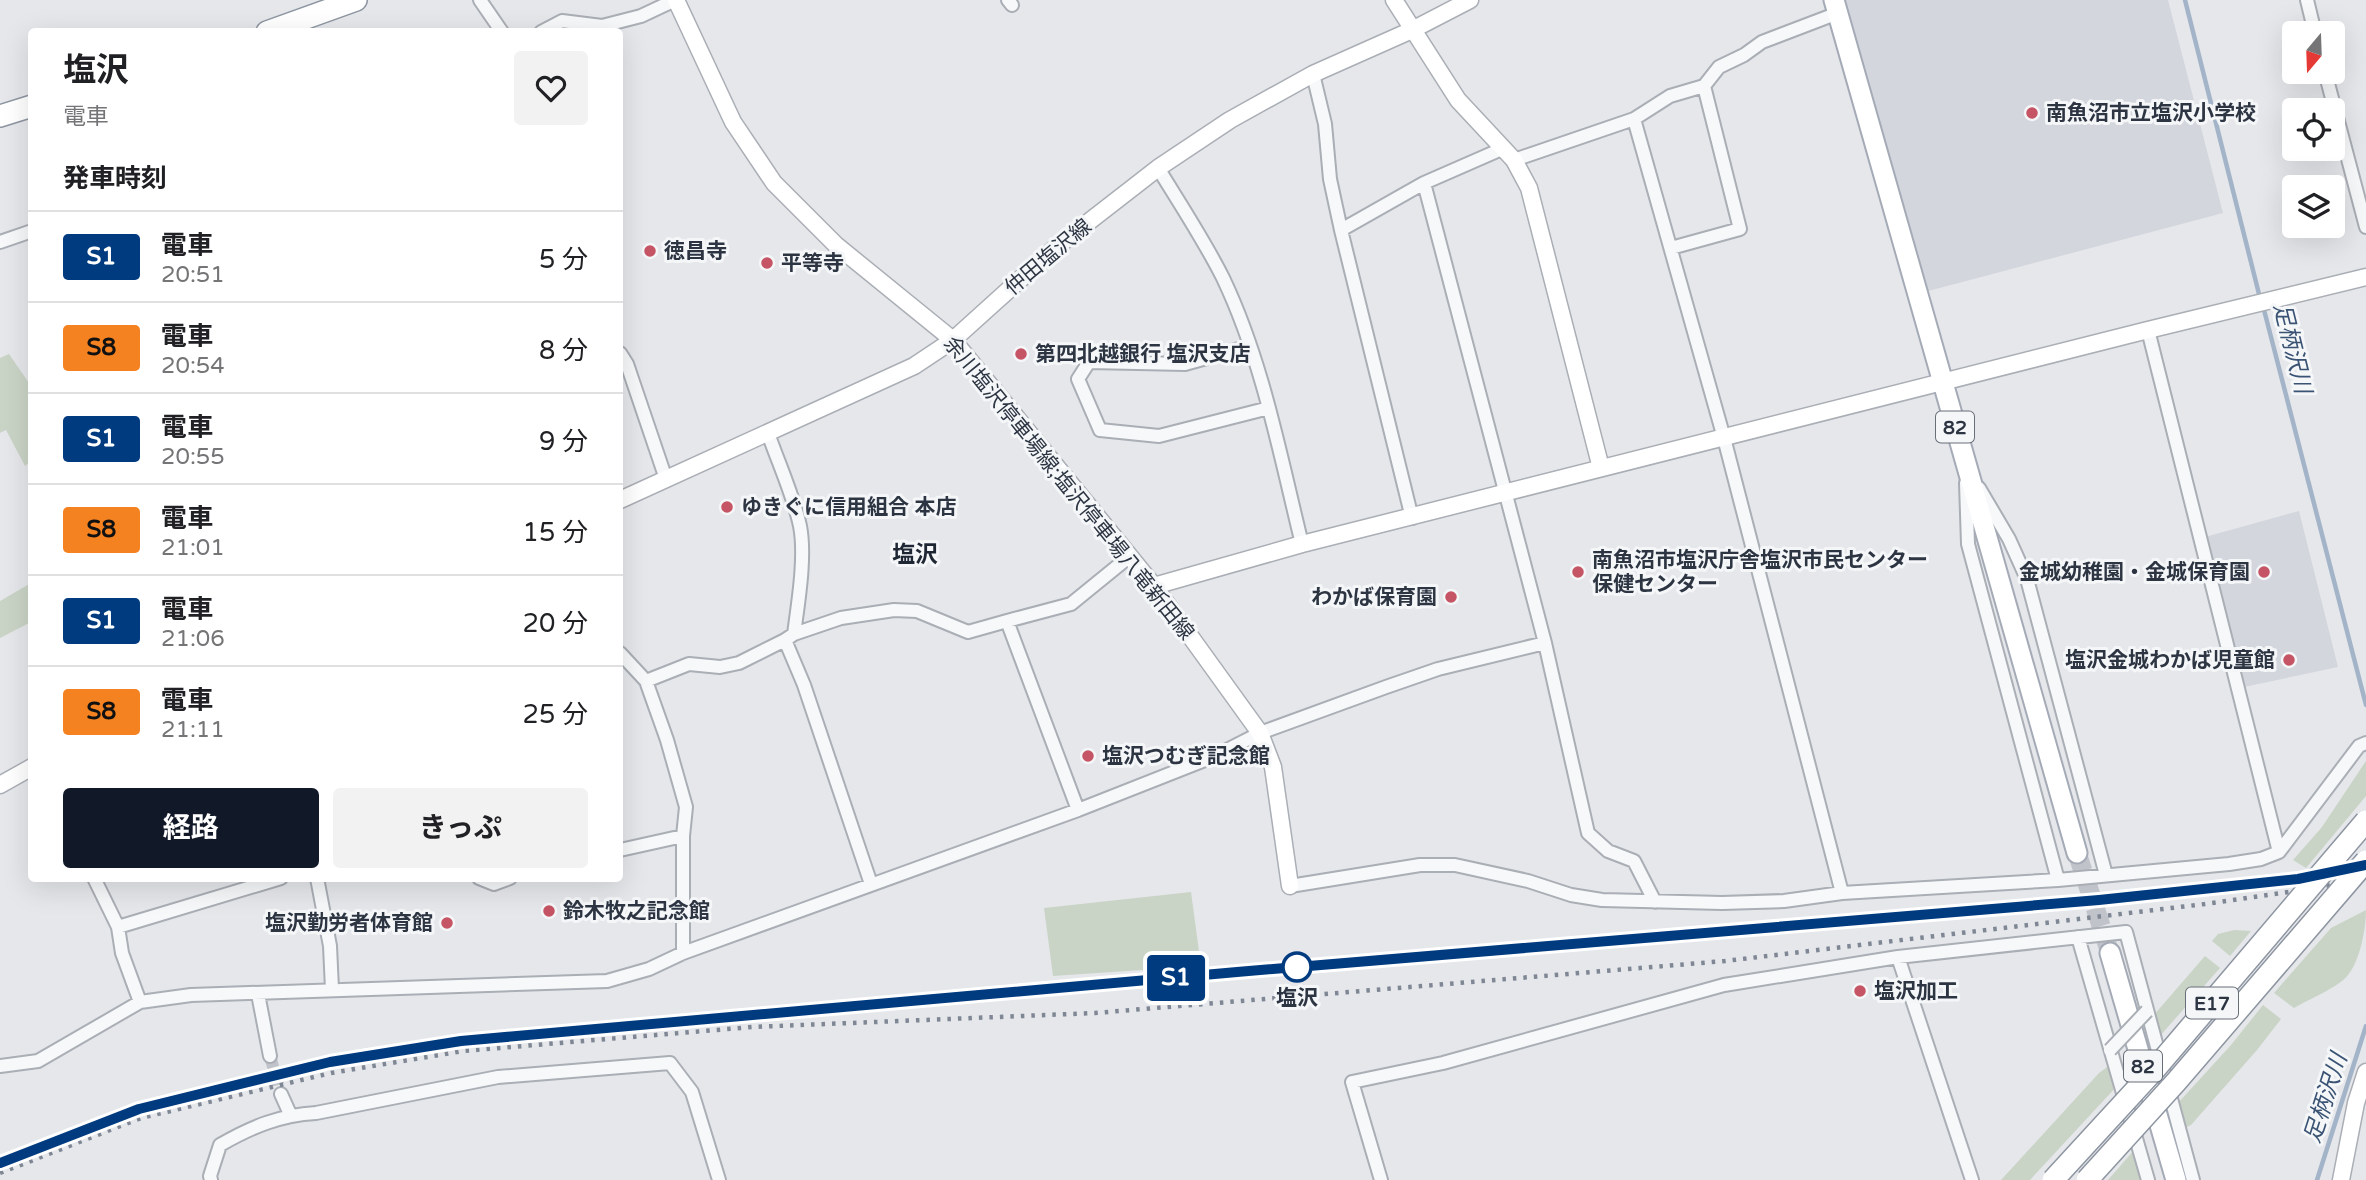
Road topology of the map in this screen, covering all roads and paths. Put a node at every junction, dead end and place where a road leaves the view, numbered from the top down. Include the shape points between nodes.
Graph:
1 (356, 0) edge
2 (480, 0) edge
3 (675, 0) edge
4 (1394, 0) edge
5 (1470, 0) edge
6 (2307, 0) edge
7 (1836, 7) edge
8 (2312, 21) edge
9 (278, 28) edge
10 (499, 28) edge
11 (549, 28) edge
12 (1412, 30) junction
13 (1313, 74) junction
14 (2328, 84) edge
15 (1704, 86) junction
16 (28, 107) edge
17 (0, 116) edge
18 (1634, 119) junction
19 (1509, 154) junction
20 (1158, 168) junction
21 (1424, 183) junction
22 (2366, 227) edge
23 (1341, 230) junction
24 (28, 232) edge
25 (0, 242) edge
26 (1671, 248) junction
27 (2366, 277) edge
28 (2147, 330) junction
29 (953, 340) junction
30 (1250, 346) junction
31 (623, 358) edge
32 (1942, 383) junction
33 (1269, 408) junction
34 (768, 433) junction
35 (1724, 438) junction
36 (1965, 463) junction
37 (1601, 468) junction
38 (666, 479) junction
39 (1507, 494) junction
40 (623, 499) edge
41 (1412, 518) junction
42 (1302, 544) junction
43 (1130, 556) junction
44 (1154, 586) junction
45 (1007, 621) junction
46 (789, 637) junction
47 (1545, 643) junction
48 (623, 656) edge
49 (646, 681) junction
50 (1260, 733) junction
51 (2365, 743) edge
52 (28, 770) edge
53 (0, 785) edge
54 (1078, 810) junction
55 (2366, 821) edge
56 (683, 836) junction
57 (623, 848) edge
58 (2278, 852) junction
59 (2077, 853) tunnel mouth
60 (2366, 861) edge
61 (2106, 875) junction
62 (2058, 880) junction
63 (96, 882) edge
64 (268, 882) edge
65 (318, 882) edge
66 (871, 884) junction
67 (1290, 886) joint
68 (1842, 893) junction
69 (1655, 902) junction
70 (118, 927) junction
71 (2078, 937) junction
72 (683, 953) junction
73 (2110, 953) tunnel mouth
74 (1898, 957) junction
75 (332, 989) junction
76 (258, 994) junction
77 (140, 1002) junction
78 (2147, 1011) junction
79 (2110, 1049) junction
80 (270, 1056) tunnel mouth
81 (0, 1066) edge
82 (2366, 1072) edge
83 (281, 1094) tunnel mouth
84 (290, 1114) junction
85 (211, 1180) edge
86 (719, 1180) edge
87 (1381, 1180) edge
88 (1972, 1180) edge
89 (2053, 1180) edge
90 (2087, 1180) edge
91 (2148, 1180) edge
92 (2176, 1180) edge
93 (2193, 1180) edge
94 (2342, 1180) edge

1 - 9 highway
2 - 10 street
3 - 11 street via 641,16 603,26 562,21
3 - 29 main road, 余川塩沢停車場線;塩沢停車場八竜新田線 via 733,122 774,183 836,245
4 - 12 main road
5 - 12 main road, 仲田塩沢線
6 - 8 street
7 - 15 street via 1719,67
7 - 32 main road, 82
12 - 13 main road, 仲田塩沢線
12 - 19 main road via 1458,100
13 - 20 main road, 仲田塩沢線 via 1230,120
13 - 23 street
14 - 22 street
15 - 18 street via 1670,96
15 - 26 street via 1740,229
16 - 17 highway
18 - 19 street
18 - 26 street
19 - 21 street
19 - 37 main road via 1529,188
20 - 29 main road, 仲田塩沢線 via 1055,248
20 - 30 street via 1223,278
21 - 23 street
21 - 39 street
23 - 41 street
24 - 25 street
26 - 35 street
27 - 28 main road
28 - 32 main road
28 - 58 street
29 - 34 main road, 仲田塩沢線 via 914,366
29 - 43 main road, 余川塩沢停車場線;塩沢停車場八竜新田線
30 - 33 street
30 - 33 street via 1185,364 1089,362 1078,379 1100,430 1159,436
31 - 38 street
32 - 35 main road
32 - 36 main road, 82
33 - 42 street
34 - 38 main road, 仲田塩沢線
34 - 46 street via 800,526 801,554
35 - 37 main road
35 - 68 street
36 - 59 main road, 82
36 - 61 street via 2027,579
36 - 62 street via 1968,544
37 - 39 main road
38 - 40 main road, 仲田塩沢線
39 - 41 main road
39 - 47 street
41 - 42 main road
42 - 44 main road
43 - 44 main road, 余川塩沢停車場線;塩沢停車場八竜新田線
43 - 45 street via 1071,604
44 - 50 main road, 余川塩沢停車場線;塩沢停車場八竜新田線
45 - 46 street via 968,632 917,611 894,610 841,618
45 - 54 street
46 - 49 street via 739,663 720,667 689,664
46 - 66 street
47 - 50 street via 1438,669
47 - 69 street via 1588,833 1608,851 1634,861
48 - 49 street
49 - 56 street via 686,807
50 - 54 street via 1215,756
50 - 67 main road, 余川塩沢停車場線;塩沢停車場八竜新田線 via 1273,767
51 - 58 street
52 - 53 main road
54 - 66 street
55 - 89 highway, E17, bridge via 2155,1069
56 - 57 street
56 - 72 street
58 - 61 street via 2229,864
60 - 90 highway, E17, bridge
61 - 62 street
62 - 68 street
63 - 70 street
64 - 70 street
65 - 75 street via 330,946
66 - 72 street
67 - 69 street via 1420,865 1455,864 1581,897
68 - 69 street via 1784,901
70 - 77 street
71 - 74 street
71 - 78 street via 2126,932
71 - 79 street
72 - 75 street via 607,981
73 - 92 main road, 82
74 - 87 street via 1724,985 1443,1063 1352,1082
74 - 88 street
75 - 76 street
76 - 77 street via 191,995
76 - 80 street
77 - 81 street via 38,1060
78 - 79 street, bridge
78 - 93 street
79 - 91 street
82 - 94 main road
83 - 84 street
84 - 85 street via 220,1145
84 - 86 street via 316,1113 498,1077 670,1063 692,1092

